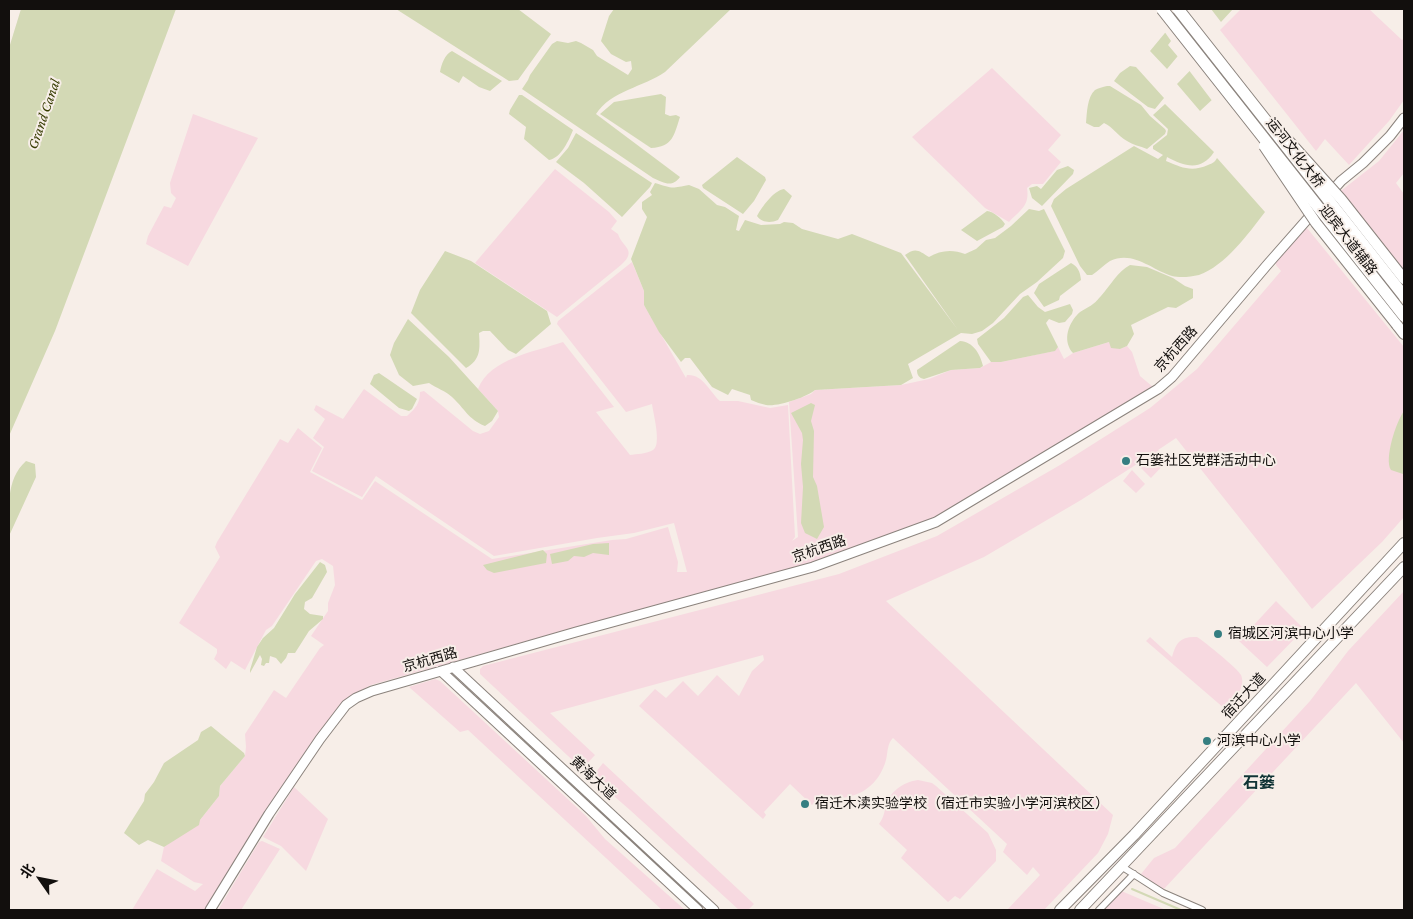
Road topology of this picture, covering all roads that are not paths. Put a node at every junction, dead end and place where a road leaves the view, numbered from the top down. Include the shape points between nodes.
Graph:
1 (1162, 9) edge
2 (1178, 9) edge
3 (1194, 28) junction
4 (1404, 118) edge
5 (1404, 279) edge
6 (1404, 296) edge
7 (1401, 321) edge
8 (1404, 334) edge
9 (1404, 543) edge
10 (1404, 567) edge
11 (453, 667) junction
12 (441, 671) junction
13 (1121, 866) junction
14 (1134, 874) junction
15 (210, 910) edge
16 (698, 910) edge
17 (714, 910) edge
18 (1060, 910) edge
19 (1080, 910) edge
20 (1099, 910) edge
21 (1202, 910) edge

1 - 7 highway, 运河文化大桥, bridge
2 - 3 highway, 运河文化大桥, bridge
3 - 5 main road, 迎宾大道辅路, bridge via 1341,199
3 - 6 highway, 运河文化大桥, bridge
4 - 11 main road, 京杭西路 via 1390,136 1341,181 1172,376 1158,388 936,522 813,567
7 - 8 main road
9 - 18 main road, 宿迁大道 via 1134,835
10 - 13 main road, 宿迁大道
11 - 12 main road, 京杭西路
11 - 17 main road, 黄海大道
12 - 15 main road, 京杭西路 via 372,690 346,705 269,814
12 - 16 main road, 黄海大道
13 - 14 street
13 - 19 main road, 宿迁大道
14 - 20 street
14 - 21 street via 1163,893

